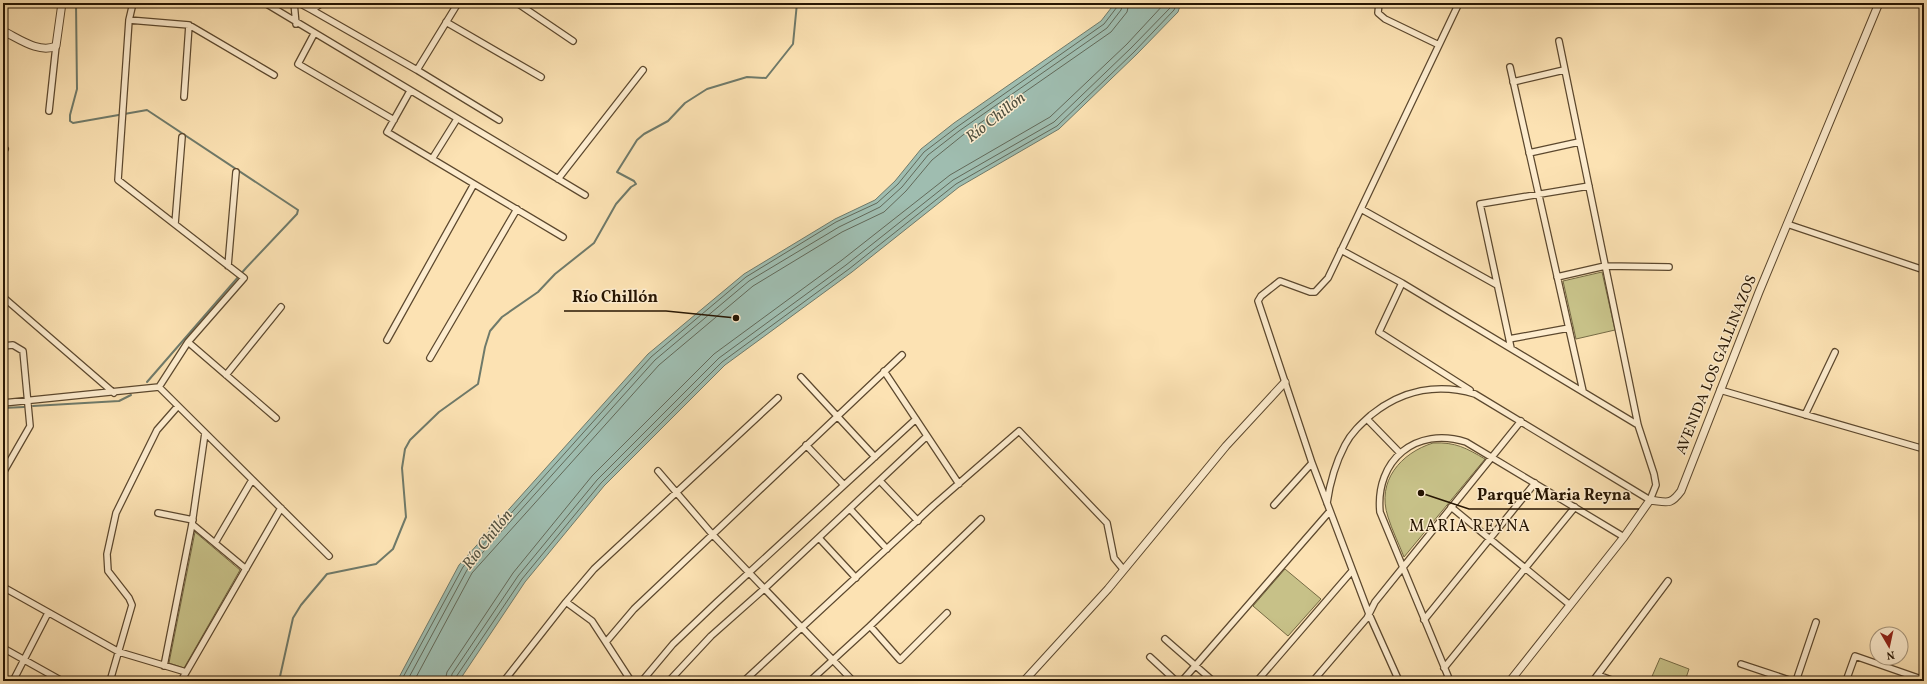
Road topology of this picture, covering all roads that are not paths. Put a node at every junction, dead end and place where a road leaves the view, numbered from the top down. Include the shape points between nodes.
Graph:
1 (62, 3) edge
2 (132, 3) edge
3 (265, 3) edge
4 (294, 3) edge
5 (300, 3) edge
6 (322, 3) edge
7 (458, 3) edge
8 (517, 3) edge
9 (1379, 3) edge
10 (1459, 3) edge
11 (1876, 4) edge
12 (312, 10) junction
13 (129, 20) junction
14 (446, 22) junction
15 (296, 24) junction
16 (189, 25) junction
17 (3, 31) edge
18 (314, 34) junction
19 (573, 41) dead end
20 (1559, 41) dead end
21 (1439, 45) junction
22 (56, 46) junction
23 (1510, 67) dead end
24 (417, 70) junction
25 (643, 70) dead end
26 (1564, 70) junction
27 (274, 75) dead end
28 (542, 77) dead end
29 (1513, 82) junction
30 (410, 91) junction
31 (184, 97) dead end
32 (49, 111) dead end
33 (457, 119) junction
34 (394, 120) junction
35 (498, 120) dead end
36 (182, 137) dead end
37 (1579, 142) junction
38 (1529, 153) junction
39 (432, 159) junction
40 (236, 172) dead end
41 (558, 179) junction
42 (474, 184) junction
43 (1589, 186) junction
44 (1538, 194) junction
45 (585, 195) dead end
46 (1361, 208) junction
47 (516, 209) junction
48 (175, 224) junction
49 (1787, 224) junction
50 (563, 237) dead end
51 (1341, 250) junction
52 (228, 266) junction
53 (1605, 266) junction
54 (1669, 266) dead end
55 (1924, 270) edge
56 (1557, 276) junction
57 (1402, 283) junction
58 (1497, 285) junction
59 (3, 297) edge
60 (281, 307) dead end
61 (1568, 328) junction
62 (1509, 339) junction
63 (387, 340) dead end
64 (188, 342) junction
65 (3, 346) edge
66 (1511, 348) junction
67 (1835, 352) dead end
68 (902, 355) dead end
69 (430, 358) dead end
70 (884, 371) junction
71 (226, 375) junction
72 (801, 377) dead end
73 (1285, 382) junction
74 (159, 387) junction
75 (1720, 390) junction
76 (1583, 392) junction
77 (114, 393) junction
78 (1475, 394) junction
79 (778, 398) dead end
80 (28, 401) junction
81 (3, 403) edge
82 (178, 406) junction
83 (1805, 415) junction
84 (837, 416) junction
85 (276, 418) dead end
86 (916, 419) junction
87 (1366, 419) junction
88 (1521, 421) junction
89 (1638, 425) junction
90 (205, 433) junction
91 (928, 436) junction
92 (806, 445) junction
93 (1924, 449) edge
94 (1400, 453) junction
95 (875, 457) junction
96 (1492, 457) junction
97 (1312, 463) junction
98 (658, 471) dead end
99 (3, 473) edge
100 (252, 480) junction
101 (880, 481) junction
102 (1535, 483) junction
103 (959, 484) junction
104 (844, 485) junction
105 (676, 493) junction
106 (1650, 500) junction
107 (1327, 503) junction
108 (1274, 505) dead end
109 (1451, 507) junction
110 (1575, 507) junction
111 (281, 508) junction
112 (850, 509) junction
113 (1330, 511) junction
114 (158, 513) dead end
115 (981, 519) dead end
116 (918, 521) junction
117 (193, 522) junction
118 (712, 534) junction
119 (1624, 537) junction
120 (819, 538) junction
121 (1490, 539) junction
122 (214, 543) junction
123 (887, 549) junction
124 (329, 556) dead end
125 (1402, 567) junction
126 (1526, 568) junction
127 (246, 569) junction
128 (1123, 569) junction
129 (1352, 570) junction
130 (749, 572) junction
131 (856, 578) junction
132 (1668, 581) dead end
133 (3, 587) edge
134 (764, 589) junction
135 (566, 602) junction
136 (1570, 606) junction
137 (48, 613) junction
138 (947, 613) dead end
139 (1369, 614) junction
140 (1424, 620) junction
141 (1816, 622) dead end
142 (870, 626) junction
143 (802, 628) junction
144 (1165, 639) dead end
145 (606, 642) junction
146 (3, 648) edge
147 (118, 652) junction
148 (1150, 657) dead end
149 (24, 660) junction
150 (834, 660) junction
151 (1741, 664) dead end
152 (164, 666) junction
153 (1195, 666) junction
154 (1444, 668) junction
155 (186, 672) junction
156 (1598, 674) junction
157 (1923, 680) edge
158 (13, 681) edge
159 (62, 681) edge
160 (110, 681) edge
161 (181, 681) edge
162 (504, 681) edge
163 (631, 681) edge
164 (642, 681) edge
165 (669, 681) edge
166 (744, 681) edge
167 (810, 681) edge
168 (853, 681) edge
169 (1024, 681) edge
170 (1176, 681) edge
171 (1182, 681) edge
172 (1213, 681) edge
173 (1257, 681) edge
174 (1313, 681) edge
175 (1399, 681) edge
176 (1450, 681) edge
177 (1510, 681) edge
178 (1592, 681) edge
179 (1614, 681) edge
180 (1792, 681) edge
181 (1796, 681) edge
182 (1846, 681) edge

1 - 22 street
2 - 13 street
3 - 15 street
4 - 15 street
5 - 12 street
6 - 12 street
7 - 14 street
8 - 19 street
9 - 21 street via 1378,13 1385,19
10 - 21 street
11 - 49 street, AVENIDA LOS GALLINAZOS
12 - 24 street
13 - 16 street
13 - 48 street via 118,180
14 - 24 street
14 - 28 street
15 - 18 street
16 - 27 street
16 - 31 street
17 - 22 street via 36,47 50,49
18 - 30 street
18 - 34 street via 298,64
20 - 26 street
21 - 46 street
22 - 32 street
23 - 29 street
24 - 35 street
25 - 41 street
26 - 29 street
26 - 37 street
29 - 38 street
30 - 33 street
30 - 34 street
33 - 39 street
33 - 41 street
34 - 39 street via 387,132
36 - 48 street
37 - 38 street
37 - 43 street
38 - 44 street
39 - 42 street
40 - 52 street
41 - 45 street
42 - 47 street
42 - 63 street
43 - 44 street
43 - 53 street
44 - 56 street
44 - 58 street via 1480,204
46 - 51 street
46 - 58 street
47 - 50 street
47 - 69 street
48 - 52 street
49 - 55 street
49 - 75 street, AVENIDA LOS GALLINAZOS
51 - 57 street
51 - 73 street via 1328,278 1315,292 1280,281 1258,301
52 - 64 street via 244,278
53 - 54 street
53 - 56 street
53 - 89 street
56 - 61 street
57 - 66 street
57 - 78 street via 1380,334
58 - 62 street
59 - 77 street
60 - 71 street
61 - 62 street
61 - 76 street
62 - 66 street
64 - 71 street
64 - 74 street
65 - 80 street via 13,345 23,352
66 - 76 street
67 - 83 street
68 - 70 street
70 - 84 street
70 - 86 street
71 - 85 street
72 - 84 street
73 - 97 street
73 - 128 street via 1226,446
74 - 77 street
74 - 82 street
75 - 83 street
75 - 106 street, AVENIDA LOS GALLINAZOS via 1674,501 1670,503
76 - 89 street
77 - 80 street
78 - 87 street via 1458,389 1424,390 1393,399
78 - 88 street
79 - 105 street
80 - 81 street
80 - 99 street via 30,426
82 - 90 street
82 - 147 street via 157,430 116,513 107,554 108,570 130,598 132,605
83 - 93 street
84 - 92 street
84 - 95 street
86 - 91 street
86 - 95 street
87 - 94 street
87 - 107 street via 1355,430 1337,460
88 - 96 street
88 - 106 street
89 - 106 street via 1656,485
90 - 100 street
90 - 117 street
91 - 101 street
91 - 103 street
92 - 104 street
92 - 118 street
94 - 96 street via 1422,440 1438,437 1466,442
94 - 125 street via 1384,476 1379,500 1384,524
95 - 104 street
96 - 102 street
96 - 109 street
97 - 107 street
97 - 108 street
98 - 105 street
100 - 111 street
100 - 122 street
101 - 112 street
101 - 116 street
102 - 110 street
102 - 121 street
103 - 116 street
103 - 128 street via 1020,430 1107,523 1114,558
104 - 130 street
105 - 118 street
105 - 135 street via 594,569
106 - 119 street
107 - 113 street
109 - 121 street
109 - 125 street
110 - 119 street
110 - 126 street
111 - 124 street
111 - 127 street
112 - 120 street
112 - 123 street
113 - 129 street
113 - 153 street
114 - 117 street
115 - 142 street
116 - 123 street
117 - 122 street
117 - 152 street
118 - 130 street
118 - 145 street via 634,609
119 - 136 street
120 - 131 street
120 - 134 street
121 - 126 street
121 - 140 street
122 - 127 street
123 - 131 street
125 - 139 street
125 - 140 street
126 - 136 street
126 - 154 street
127 - 155 street
128 - 169 street via 1108,589
129 - 139 street
129 - 173 street
130 - 134 street
130 - 164 street via 673,644
131 - 143 street
132 - 156 street
133 - 137 street
134 - 143 street
134 - 165 street via 711,636
135 - 145 street via 592,622
135 - 162 street
136 - 177 street
137 - 147 street
137 - 149 street
138 - 142 street via 900,660
139 - 174 street
139 - 175 street
140 - 154 street
141 - 181 street
142 - 150 street
143 - 150 street
143 - 166 street
144 - 153 street
145 - 163 street
146 - 149 street
147 - 152 street
147 - 160 street
148 - 170 street
149 - 158 street
149 - 159 street
150 - 167 street
150 - 168 street
151 - 180 street
152 - 155 street
153 - 171 street
153 - 172 street
154 - 176 street
155 - 161 street
156 - 178 street
156 - 179 street
157 - 182 street via 1855,656

